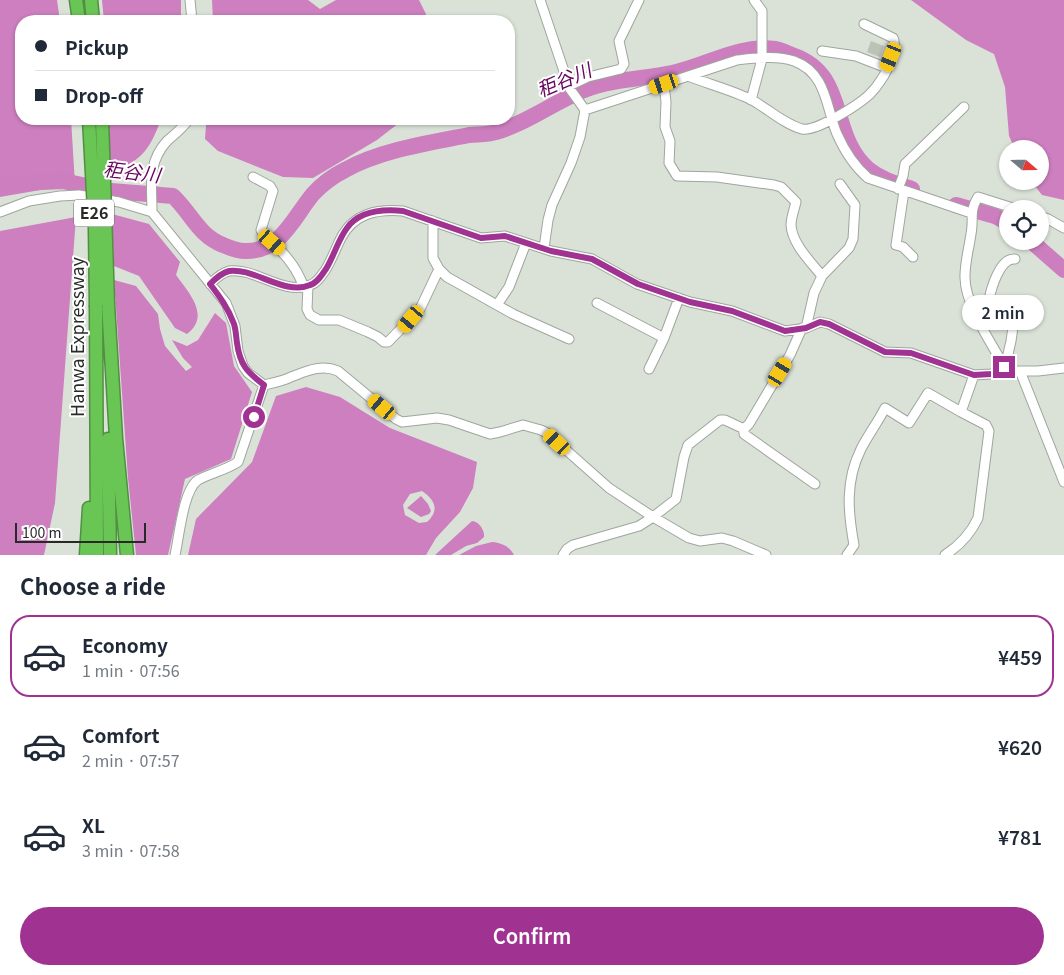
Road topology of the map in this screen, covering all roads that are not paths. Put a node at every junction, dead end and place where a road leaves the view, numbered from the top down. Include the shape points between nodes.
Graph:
1 (76, 0) edge
2 (91, 0) edge
3 (190, 0) edge
4 (540, 0) edge
5 (640, 0) edge
6 (754, 0) edge
7 (78, 15) edge
8 (92, 15) edge
9 (191, 15) edge
10 (864, 24) dead end
11 (822, 51) dead end
12 (762, 59) junction
13 (887, 68) junction
14 (688, 76) junction
15 (664, 84) junction
16 (569, 88) junction
17 (751, 100) junction
18 (964, 107) dead end
19 (585, 110) junction
20 (834, 119) junction
21 (89, 125) edge
22 (102, 125) edge
23 (183, 125) edge
24 (253, 177) dead end
25 (840, 184) dead end
26 (901, 190) junction
27 (999, 204) edge
28 (0, 212) edge
29 (152, 212) junction
30 (971, 213) junction
31 (1049, 220) edge
32 (433, 221) junction
33 (1064, 228) edge
34 (526, 243) junction
35 (544, 248) junction
36 (914, 257) dead end
37 (1015, 259) dead end
38 (439, 269) junction
39 (822, 276) junction
40 (210, 284) junction
41 (306, 287) junction
42 (678, 298) junction
43 (597, 303) dead end
44 (971, 303) junction
45 (497, 305) junction
46 (102, 306) junction
47 (1014, 313) dead end
48 (804, 328) junction
49 (664, 338) junction
50 (569, 339) dead end
51 (1064, 368) edge
52 (649, 369) dead end
53 (1006, 369) junction
54 (1020, 371) junction
55 (974, 375) junction
56 (264, 385) junction
57 (95, 398) junction
58 (961, 412) junction
59 (744, 429) junction
60 (1064, 482) edge
61 (815, 484) dead end
62 (653, 517) junction
63 (86, 555) edge
64 (97, 555) edge
65 (110, 555) edge
66 (127, 555) edge
67 (175, 555) edge
68 (563, 555) edge
69 (766, 555) edge
70 (847, 555) edge
71 (944, 555) edge

1 - 7 highway
2 - 8 highway
3 - 9 street
4 - 16 street
5 - 16 street via 619,41 624,64 621,69 588,77
6 - 12 street via 762,11
10 - 13 street via 895,41 896,47
11 - 13 street via 856,56
12 - 14 street via 737,60
12 - 17 street
12 - 20 street via 793,61 811,71 824,90
13 - 20 street via 869,95
14 - 15 street
14 - 17 street
15 - 19 street
15 - 39 street via 669,163 678,176 717,177 780,187 796,202 792,232
16 - 19 street
17 - 20 street via 803,129
18 - 26 street via 905,164
19 - 35 street via 571,163 552,205
20 - 26 street via 836,132 856,168 868,178
21 - 46 highway, Hanwa Expressway / E26, bridge
22 - 46 highway, Hanwa Expressway / E26, bridge
23 - 29 street via 166,142 152,166
24 - 41 street via 273,191 261,230 263,235 295,268
25 - 39 street via 855,205 854,239
26 - 30 street
26 - 36 street via 896,245
27 - 30 street via 978,197
28 - 29 street via 29,201 79,195
29 - 40 street
30 - 44 street via 972,231 964,274 965,290
31 - 33 street
32 - 34 street via 481,238 505,236
32 - 38 street via 433,258
32 - 41 street via 390,210 358,217 347,227 323,273
34 - 35 street
34 - 45 street via 509,287
35 - 42 street via 592,259 638,284
37 - 44 street via 1006,260 995,279 989,300
38 - 41 street via 420,309 388,342 339,320 319,320 310,314
38 - 45 street via 447,277
39 - 48 street
40 - 41 street via 230,271 291,288
40 - 56 street via 229,311 243,366
42 - 48 street via 732,311 785,331
42 - 49 street
43 - 49 street
44 - 53 street
45 - 50 street
46 - 57 highway, Hanwa Expressway / E26
46 - 65 highway, Hanwa Expressway / E26
46 - 66 highway
47 - 53 street
48 - 55 street via 820,322 829,324 885,352 911,353
48 - 59 street
49 - 52 street
51 - 54 street
53 - 54 street
53 - 55 street
54 - 60 street
55 - 58 street
56 - 62 street via 306,370 331,368 402,422 443,419 490,434 523,425 533,427 547,433 609,488
56 - 67 street via 238,462 198,481 190,490
57 - 63 highway
57 - 64 highway, Hanwa Expressway / E26
58 - 70 street via 928,393 909,423 886,408 860,450 854,469 848,508 854,545
58 - 71 street via 986,425 989,440 975,526 957,547
59 - 61 street via 744,434
59 - 62 street via 720,420 688,445 676,499
62 - 68 street via 639,526 573,545
62 - 69 street via 689,538 700,541 728,539

